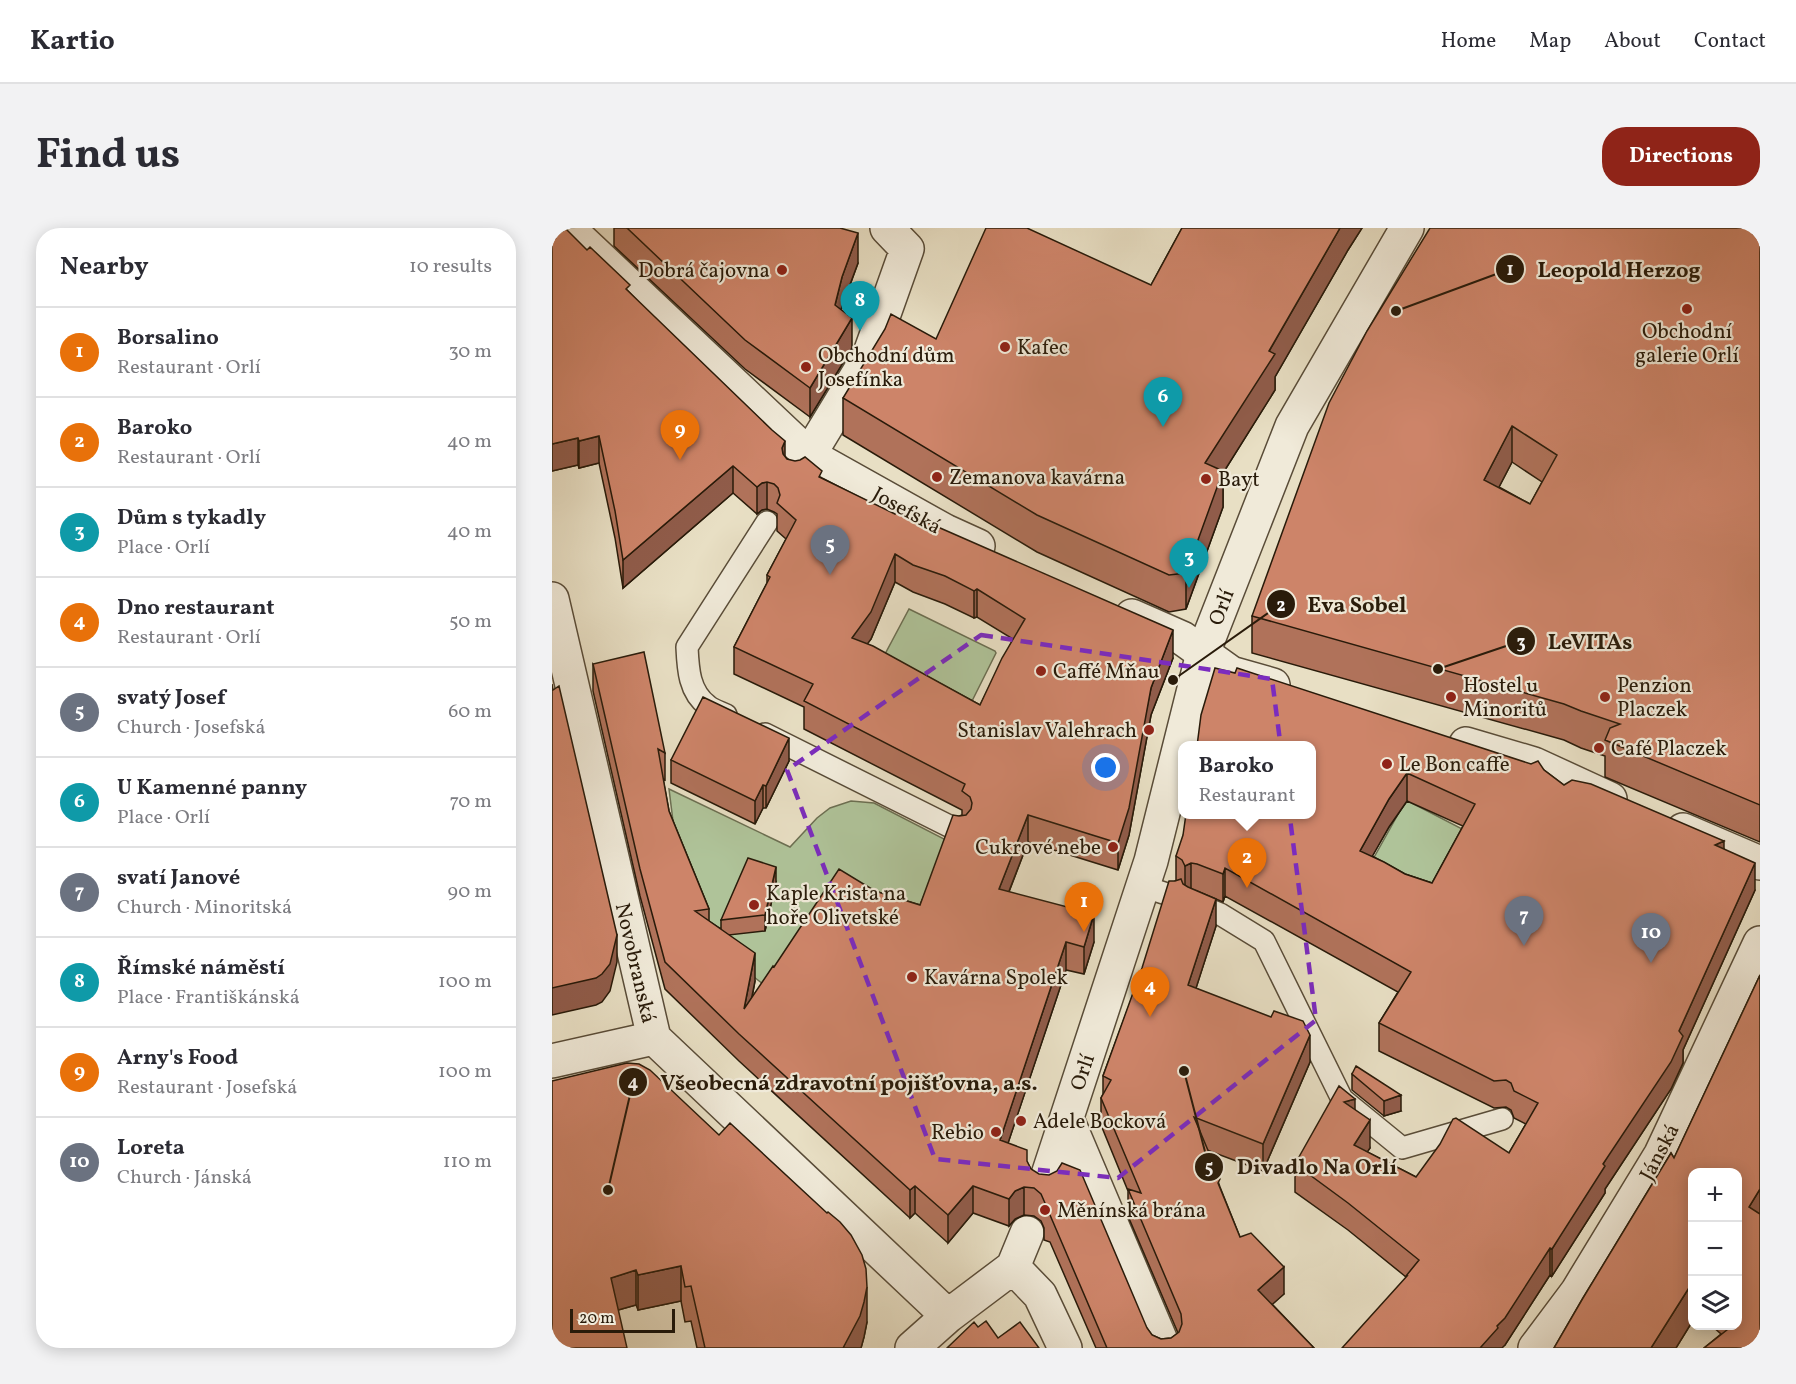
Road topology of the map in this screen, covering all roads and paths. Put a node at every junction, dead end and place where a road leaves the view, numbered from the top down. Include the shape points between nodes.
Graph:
1 (568, 228) edge
2 (886, 228) edge
3 (1407, 228) edge
4 (804, 462) junction
5 (767, 522) dead end
6 (1009, 560) edge
7 (552, 599) edge
8 (1106, 604) edge
9 (1203, 653) junction
10 (1299, 693) edge
11 (1433, 734) edge
12 (1180, 741) edge
13 (1178, 749) edge
14 (959, 831) edge
15 (1760, 863) edge
16 (1146, 873) junction
17 (1173, 896) edge
18 (1193, 903) edge
19 (1760, 943) edge
20 (654, 1038) junction
21 (552, 1061) edge
22 (1067, 1119) junction
23 (1502, 1119) dead end
24 (1045, 1184) edge
25 (1027, 1233) dead end
26 (1013, 1267) junction
27 (948, 1316) junction
28 (912, 1348) edge
29 (1065, 1348) edge
30 (1164, 1348) edge
31 (1535, 1348) edge

1 - 4 street, Josefská
2 - 4 street via 907,249 869,356
3 - 9 street, Orlí via 1292,426
4 - 6 street, Josefská
5 - 14 lane via 687,647 694,689 707,705
7 - 20 street, Novobranská
8 - 9 street via 1182,638
9 - 10 street via 1231,673
9 - 12 street, Orlí
11 - 15 street via 1534,764
13 - 16 street, Orlí
16 - 17 lane
16 - 22 street, Orlí
18 - 23 lane via 1220,914 1264,941 1342,1099 1402,1148
19 - 31 street, Jánská via 1660,1154 1577,1292
20 - 21 street
20 - 27 street, Novobranská
22 - 24 street, Orlí
22 - 30 street
25 - 26 street
26 - 27 street
26 - 29 street via 1040,1295
27 - 28 street

